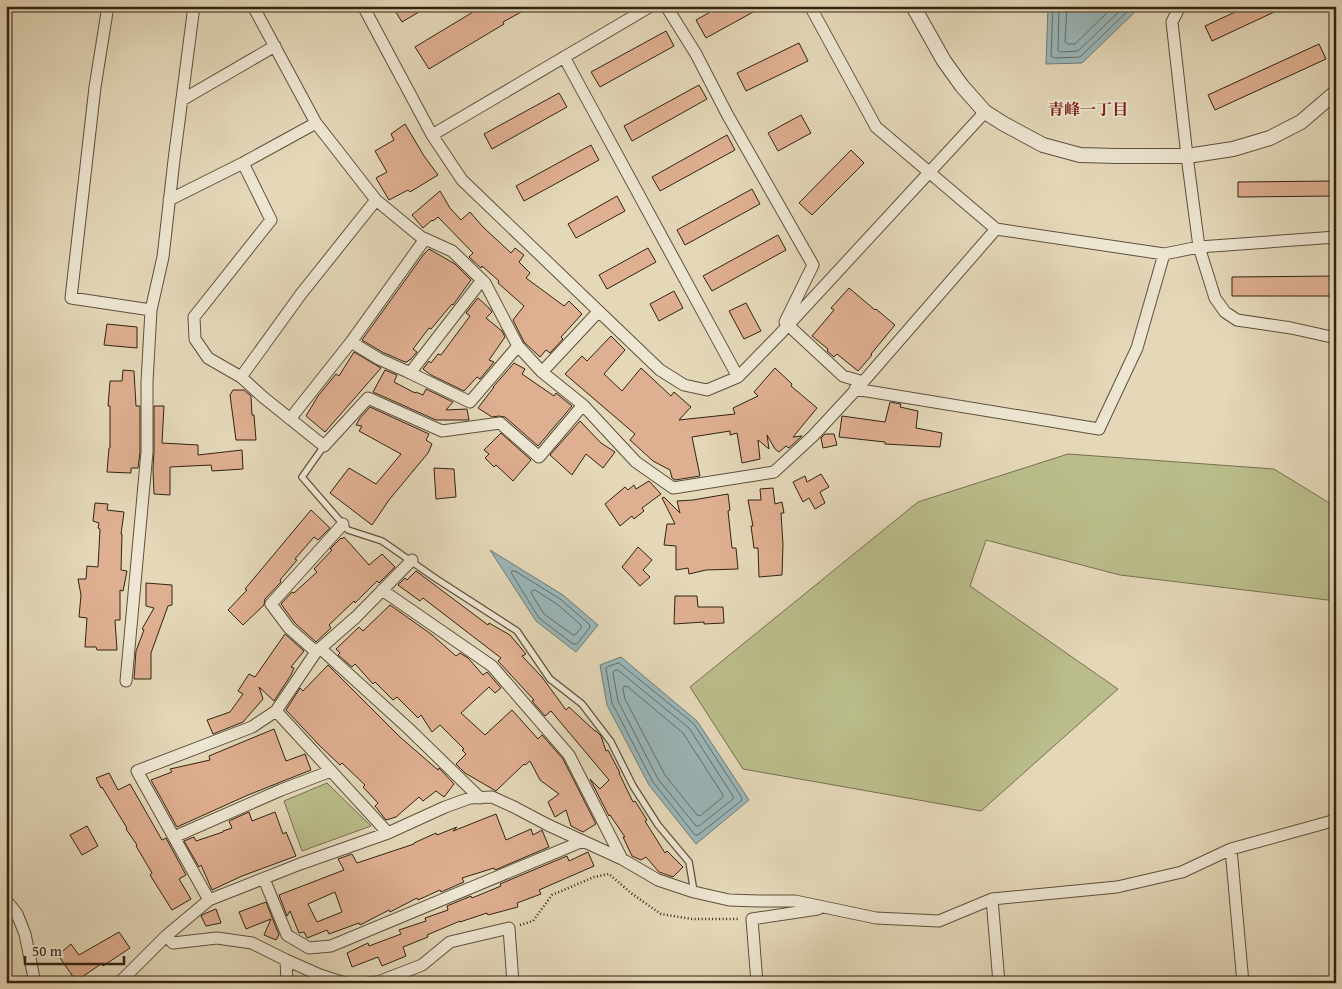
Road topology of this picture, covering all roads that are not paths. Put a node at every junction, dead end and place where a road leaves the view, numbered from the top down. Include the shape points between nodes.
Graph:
1 (108, 6) edge
2 (194, 6) edge
3 (253, 6) edge
4 (363, 6) edge
5 (651, 6) edge
6 (666, 6) edge
7 (810, 6) edge
8 (913, 6) edge
9 (1180, 6) edge
10 (275, 46) junction
11 (564, 57) junction
12 (1336, 92) edge
13 (182, 100) junction
14 (985, 112) junction
15 (316, 123) junction
16 (432, 135) junction
17 (1187, 156) junction
18 (243, 163) junction
19 (928, 173) junction
20 (169, 200) junction
21 (376, 200) junction
22 (996, 229) junction
23 (1336, 237) edge
24 (425, 239) junction
25 (1199, 246) junction
26 (1164, 254) junction
27 (482, 280) junction
28 (151, 310) junction
29 (598, 312) junction
30 (788, 325) junction
31 (779, 335) junction
32 (1336, 338) edge
33 (351, 342) junction
34 (518, 346) junction
35 (542, 372) junction
36 (410, 373) junction
37 (738, 376) junction
38 (241, 378) junction
39 (859, 385) junction
40 (583, 405) junction
41 (290, 419) junction
42 (324, 446) junction
43 (342, 524) junction
44 (412, 560) junction
45 (382, 590) junction
46 (318, 650) junction
47 (126, 681) dead end
48 (276, 711) junction
49 (331, 771) junction
50 (480, 798) junction
51 (1336, 820) edge
52 (388, 833) junction
53 (174, 837) junction
54 (583, 841) junction
55 (1231, 849) junction
56 (622, 859) junction
57 (264, 879) junction
58 (694, 892) junction
59 (992, 899) junction
60 (6, 900) edge
61 (210, 900) junction
62 (824, 908) junction
63 (166, 936) junction
64 (286, 960) junction
65 (35, 983) edge
66 (119, 983) edge
67 (288, 983) edge
68 (345, 983) edge
69 (367, 983) edge
70 (513, 983) edge
71 (757, 983) edge
72 (999, 983) edge
73 (1243, 983) edge

1 - 28 street via 95,87 71,298
2 - 13 street
3 - 10 street
4 - 16 street
5 - 11 street
6 - 31 street via 813,265
7 - 19 street via 876,128
8 - 14 street via 944,61
9 - 17 street via 1172,22
10 - 13 street
10 - 15 street
11 - 16 street
11 - 37 street
12 - 17 street via 1301,122 1270,138 1233,149
13 - 20 street
14 - 17 street via 1043,145 1080,155
14 - 19 street
15 - 18 street
15 - 21 street
16 - 29 street via 462,180
17 - 25 street
18 - 20 street
18 - 38 street via 271,220 194,317 195,339 208,358
19 - 22 street
19 - 30 street
20 - 28 street via 163,257
21 - 24 street
21 - 38 street via 301,294
22 - 26 street
22 - 39 street
23 - 25 street
24 - 27 street via 452,251
24 - 33 street
25 - 26 street
25 - 32 street via 1215,298 1224,312 1237,320
26 - 39 street via 1137,348 1099,429
27 - 34 street
27 - 36 street
28 - 47 street via 147,452
29 - 35 street
29 - 37 street via 660,370 684,385 707,390
30 - 31 street
30 - 39 street via 843,376
31 - 37 street
33 - 36 street
33 - 41 street
34 - 35 street
34 - 36 street via 470,402
35 - 40 street
38 - 41 street
39 - 40 street via 813,436 774,472 673,488 636,462
40 - 42 street via 539,457 500,423 442,431 368,398
41 - 42 street
42 - 43 lane via 302,477
43 - 44 lane via 348,530 382,541
43 - 46 street via 271,604 288,628
44 - 45 street
44 - 58 lane via 517,631 550,679 582,704 611,742 633,786 658,825 689,862
45 - 46 street
45 - 56 street via 492,666 569,755
46 - 48 street
46 - 50 street via 408,728
48 - 49 street
48 - 53 street via 252,727 137,771
49 - 52 street
49 - 53 street
50 - 52 street via 445,806
50 - 54 street via 492,797
51 - 55 street
52 - 57 street
53 - 61 street
54 - 56 street
54 - 57 street via 331,946 309,948 287,935
55 - 59 street via 1182,872 1117,887
55 - 73 street
56 - 58 street via 658,880
57 - 61 street
58 - 62 street via 729,900 795,901
59 - 62 street via 939,921 876,918
59 - 72 street
60 - 65 street via 17,914 25,934
61 - 63 street
62 - 71 street via 752,919
63 - 64 street via 173,943 217,938 252,943
63 - 66 street
64 - 67 street
64 - 68 street
69 - 70 street via 422,965 450,942 509,928

